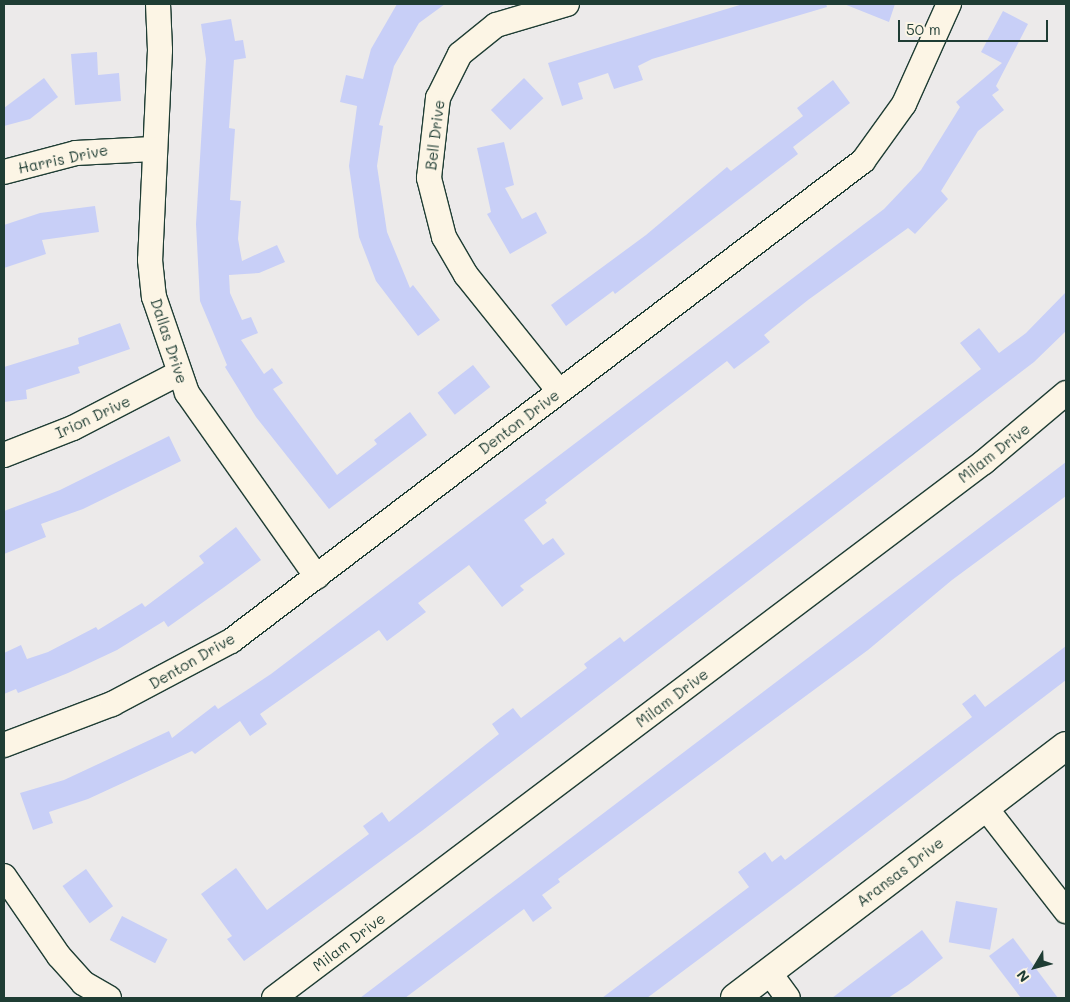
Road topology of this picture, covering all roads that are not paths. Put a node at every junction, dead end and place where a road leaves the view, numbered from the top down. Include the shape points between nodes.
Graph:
1 (158, 4) edge
2 (568, 4) edge
3 (949, 4) edge
4 (153, 149) junction
5 (4, 172) edge
6 (180, 373) junction
7 (559, 391) junction
8 (1066, 393) edge
9 (4, 455) edge
10 (317, 577) junction
11 (4, 745) edge
12 (1066, 746) edge
13 (985, 807) junction
14 (4, 876) edge
15 (1066, 911) edge
16 (769, 972) junction
17 (109, 998) edge
18 (274, 998) edge
19 (734, 998) edge
20 (788, 998) edge

1 - 4 street, Dallas Drive via 160,50
2 - 7 street, Bell Drive via 496,25 460,54 438,98 430,178 444,237 466,275
3 - 7 street, Denton Drive via 904,104 863,161
4 - 5 street, Harris Drive via 76,153
4 - 6 street, Dallas Drive via 150,260 154,297
6 - 9 street, Irion Drive via 73,428
6 - 10 street, Dallas Drive via 187,393
7 - 10 street, Denton Drive
8 - 18 street, Milam Drive via 984,462
10 - 11 street, Denton Drive via 231,641 174,674 112,704
12 - 13 street, Aransas Drive
13 - 15 street
13 - 16 street, Aransas Drive
14 - 17 street via 59,956 83,983
16 - 19 street, Aransas Drive
16 - 20 street

